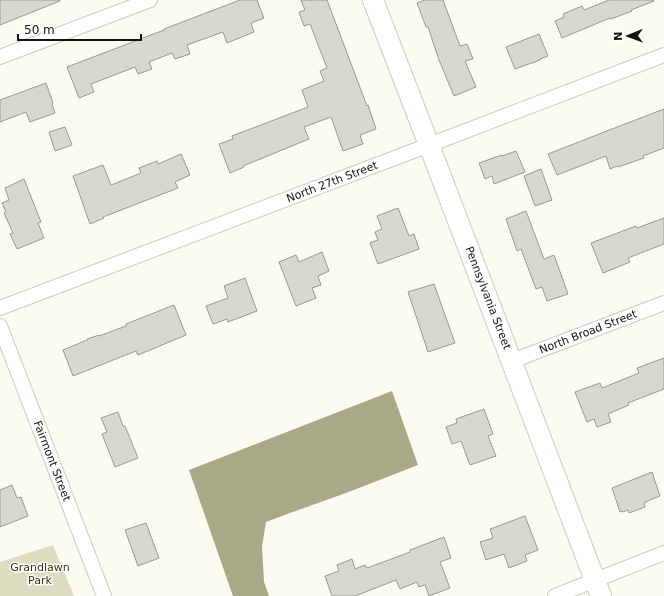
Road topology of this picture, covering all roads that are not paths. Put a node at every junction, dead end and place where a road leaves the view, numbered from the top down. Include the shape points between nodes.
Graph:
1 (150, 0) edge
2 (373, 0) edge
3 (664, 54) edge
4 (0, 57) edge
5 (430, 145) junction
6 (664, 303) edge
7 (0, 308) edge
8 (0, 326) edge
9 (512, 361) junction
10 (664, 553) edge
11 (598, 588) edge
12 (104, 596) edge
13 (555, 596) edge

1 - 4 street
2 - 5 street, Pennsylvania Street
3 - 5 street, North 27th Street
5 - 7 street, North 27th Street
5 - 9 street, Pennsylvania Street
6 - 9 street, North Broad Street
8 - 12 street, Fairmont Street
9 - 11 street, Pennsylvania Street
10 - 11 street
11 - 13 street

